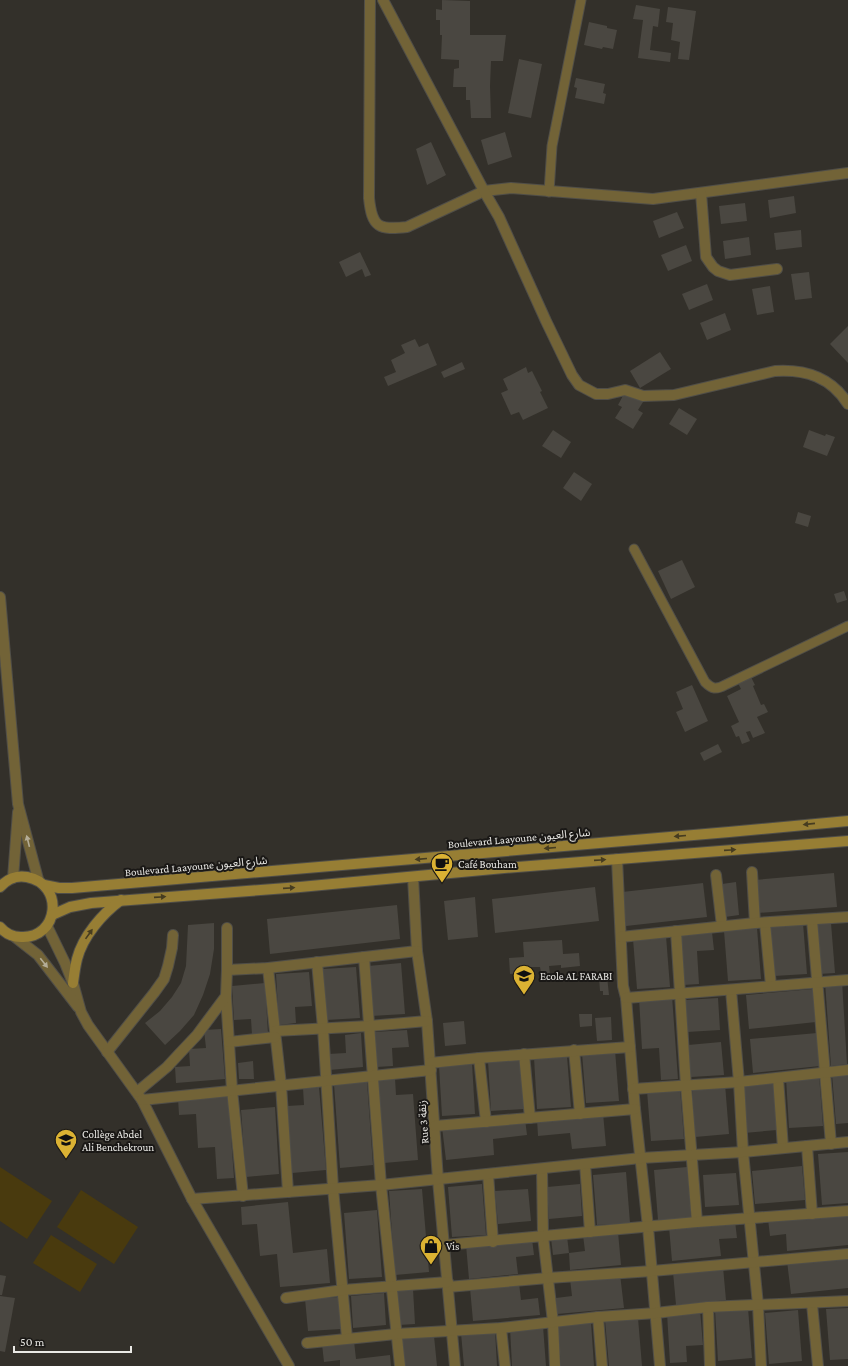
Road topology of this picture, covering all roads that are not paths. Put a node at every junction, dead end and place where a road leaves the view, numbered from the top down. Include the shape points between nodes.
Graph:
1 (370, 0) edge
2 (383, 0) edge
3 (581, 0) edge
4 (848, 173) edge
5 (484, 191) junction
6 (549, 192) junction
7 (701, 192) junction
8 (777, 269) dead end
9 (848, 404) edge
10 (634, 549) dead end
11 (0, 596) edge
12 (848, 626) edge
13 (2, 627) edge
14 (18, 804) junction
15 (848, 820) edge
16 (848, 841) edge
17 (617, 859) junction
18 (752, 872) dead end
19 (716, 875) dead end
20 (413, 877) junction
21 (13, 878) junction
22 (41, 882) junction
23 (0, 887) edge
24 (121, 900) junction
25 (52, 914) junction
26 (848, 917) edge
27 (812, 920) junction
28 (760, 923) junction
29 (47, 926) junction
30 (722, 926) junction
31 (0, 928) edge
32 (226, 928) dead end
33 (676, 931) junction
34 (173, 935) dead end
35 (15, 937) junction
36 (621, 937) junction
37 (417, 951) junction
38 (364, 957) junction
39 (317, 962) junction
40 (268, 968) junction
41 (227, 970) junction
42 (848, 980) edge
43 (817, 982) junction
44 (73, 983) junction
45 (771, 986) junction
46 (730, 990) junction
47 (680, 994) junction
48 (226, 996) junction
49 (626, 998) junction
50 (81, 1012) junction
51 (427, 1021) junction
52 (369, 1026) junction
53 (323, 1028) junction
54 (275, 1034) junction
55 (229, 1042) junction
56 (630, 1047) junction
57 (574, 1050) junction
58 (107, 1052) junction
59 (524, 1054) junction
60 (479, 1058) junction
61 (430, 1066) junction
62 (848, 1070) edge
63 (825, 1072) junction
64 (374, 1076) junction
65 (778, 1078) junction
66 (326, 1081) junction
67 (739, 1082) junction
68 (281, 1085) junction
69 (686, 1086) junction
70 (633, 1089) junction
71 (232, 1090) junction
72 (140, 1096) junction
73 (635, 1109) junction
74 (580, 1114) junction
75 (530, 1118) junction
76 (486, 1122) junction
77 (435, 1126) junction
78 (848, 1142) edge
79 (831, 1144) junction
80 (807, 1146) junction
81 (783, 1148) junction
82 (743, 1152) junction
83 (692, 1154) junction
84 (641, 1158) junction
85 (585, 1164) junction
86 (542, 1169) junction
87 (488, 1174) junction
88 (438, 1180) junction
89 (381, 1185) junction
90 (333, 1188) junction
91 (288, 1192) junction
92 (243, 1196) junction
93 (192, 1199) junction
94 (848, 1211) edge
95 (812, 1214) junction
96 (750, 1218) junction
97 (697, 1222) junction
98 (648, 1227) junction
99 (590, 1232) junction
100 (543, 1236) junction
101 (493, 1242) junction
102 (444, 1245) junction
103 (848, 1254) edge
104 (753, 1262) junction
105 (652, 1271) junction
106 (548, 1278) junction
107 (448, 1285) junction
108 (392, 1287) junction
109 (343, 1290) junction
110 (286, 1298) dead end
111 (848, 1301) edge
112 (812, 1304) junction
113 (758, 1305) junction
114 (708, 1308) junction
115 (656, 1313) junction
116 (598, 1317) junction
117 (553, 1322) junction
118 (501, 1328) junction
119 (452, 1330) junction
120 (396, 1334) junction
121 (347, 1338) junction
122 (306, 1343) dead end
123 (289, 1366) edge
124 (400, 1366) edge
125 (455, 1366) edge
126 (505, 1366) edge
127 (555, 1366) edge
128 (602, 1366) edge
129 (660, 1366) edge
130 (710, 1366) edge
131 (761, 1366) edge
132 (818, 1366) edge

1 - 5 street via 369,198 372,219 386,227 407,227
2 - 5 street
3 - 6 lane via 552,146
4 - 7 street
5 - 6 street via 511,188
5 - 9 street via 500,217 572,375 585,389 602,395 625,390 643,396 674,395 789,370 825,380
6 - 7 street via 653,199
7 - 8 street via 706,257 713,268 730,275
10 - 12 lane via 704,682 711,688 717,689 726,685
11 - 13 street
13 - 14 street
14 - 21 street
22 -> 14 street
15 -> 22 street, Boulevard Laayoune شارع العيون via 72,888 59,888
17 -> 16 street
20 -> 17 street
17 - 36 street
18 - 28 street
19 - 30 street
24 -> 20 street
20 - 37 street, Rue 3 زنقة
21 - 22 street, Boulevard Laayoune شارع العيون via 25,876
21 - 23 street
22 - 25 street via 52,899
24 - 25 street via 80,904
44 -> 24 street via 77,957 87,936
25 - 29 street
26 - 27 street
27 - 28 street
27 - 43 street
28 - 30 street
28 - 45 street
29 - 35 street via 38,934 27,938
29 - 44 street
30 - 33 street
31 - 35 street
32 - 41 street
33 - 36 street
33 - 47 street
34 - 58 street via 164,979
35 -> 50 street via 38,955
36 - 49 street via 623,986
37 - 38 street
37 - 51 street, Rue 3 زنقة
38 - 39 street
38 - 52 street
39 - 40 street
39 - 53 street
40 - 41 street
40 - 54 street
41 - 48 street
42 - 43 street
43 - 45 street
43 - 63 street
44 - 50 street
45 - 46 street
46 - 47 street
46 - 67 street
47 - 49 street
47 - 69 street
48 - 55 street
48 - 72 street via 197,1035
49 - 56 street
50 - 58 street
51 - 52 street
51 - 61 street, Rue 3 زنقة
52 - 53 street
52 - 64 street
53 - 54 street
53 - 66 street
54 - 55 street
54 - 68 street
55 - 71 street
56 - 57 street
56 - 70 street
57 - 59 street
57 - 74 street
58 - 72 street
59 - 60 street
59 - 75 street
60 - 61 street
60 - 76 street
61 - 64 street
61 - 77 street, Rue 3 زنقة
62 - 63 street
63 - 65 street
63 - 79 street
64 - 66 street
64 - 89 street
65 - 67 street
65 - 81 street
66 - 68 street
66 - 90 street
67 - 69 street
67 - 82 street
68 - 71 street
68 - 91 street
69 - 70 street
69 - 83 street
70 - 73 street
71 - 72 street
71 - 92 street
72 - 93 street
73 - 74 street
73 - 84 street
74 - 75 street
75 - 76 street
76 - 77 street
77 - 88 street, Rue 3 زنقة
78 - 79 street
79 - 80 street
80 - 81 street
80 - 95 street
81 - 82 street
82 - 83 street
82 - 96 street
83 - 84 street
83 - 97 street
84 - 85 street
84 - 98 street
85 - 86 street
85 - 99 street
86 - 87 street
86 - 100 street
87 - 88 street
87 - 101 street
88 - 89 street
88 - 102 street, Rue 3 زنقة
89 - 90 street
89 - 108 street
90 - 91 street
90 - 109 street
91 - 92 street
92 - 93 street
93 - 123 street
94 - 95 street
95 - 96 street
96 - 97 street
96 - 104 street
97 - 98 street
98 - 99 street
98 - 105 street
99 - 100 street
100 - 101 street
100 - 106 street
101 - 102 street
102 - 107 street, Rue 3 زنقة
103 - 104 street
104 - 105 street
104 - 113 street
105 - 106 street
105 - 115 street
106 - 107 street
106 - 117 street
107 - 108 street
107 - 119 street, Rue 3 زنقة
108 - 109 street
108 - 120 street
109 - 110 street
109 - 121 street
111 - 112 street
112 - 113 street
112 - 132 street
113 - 114 street
113 - 131 street
114 - 115 street
114 - 130 street
115 - 116 street
115 - 129 street
116 - 117 street
116 - 128 street
117 - 118 street
117 - 127 street
118 - 119 street
118 - 126 street
119 - 120 street
119 - 125 street, Rue 3 زنقة
120 - 121 street
120 - 124 street
121 - 122 street

